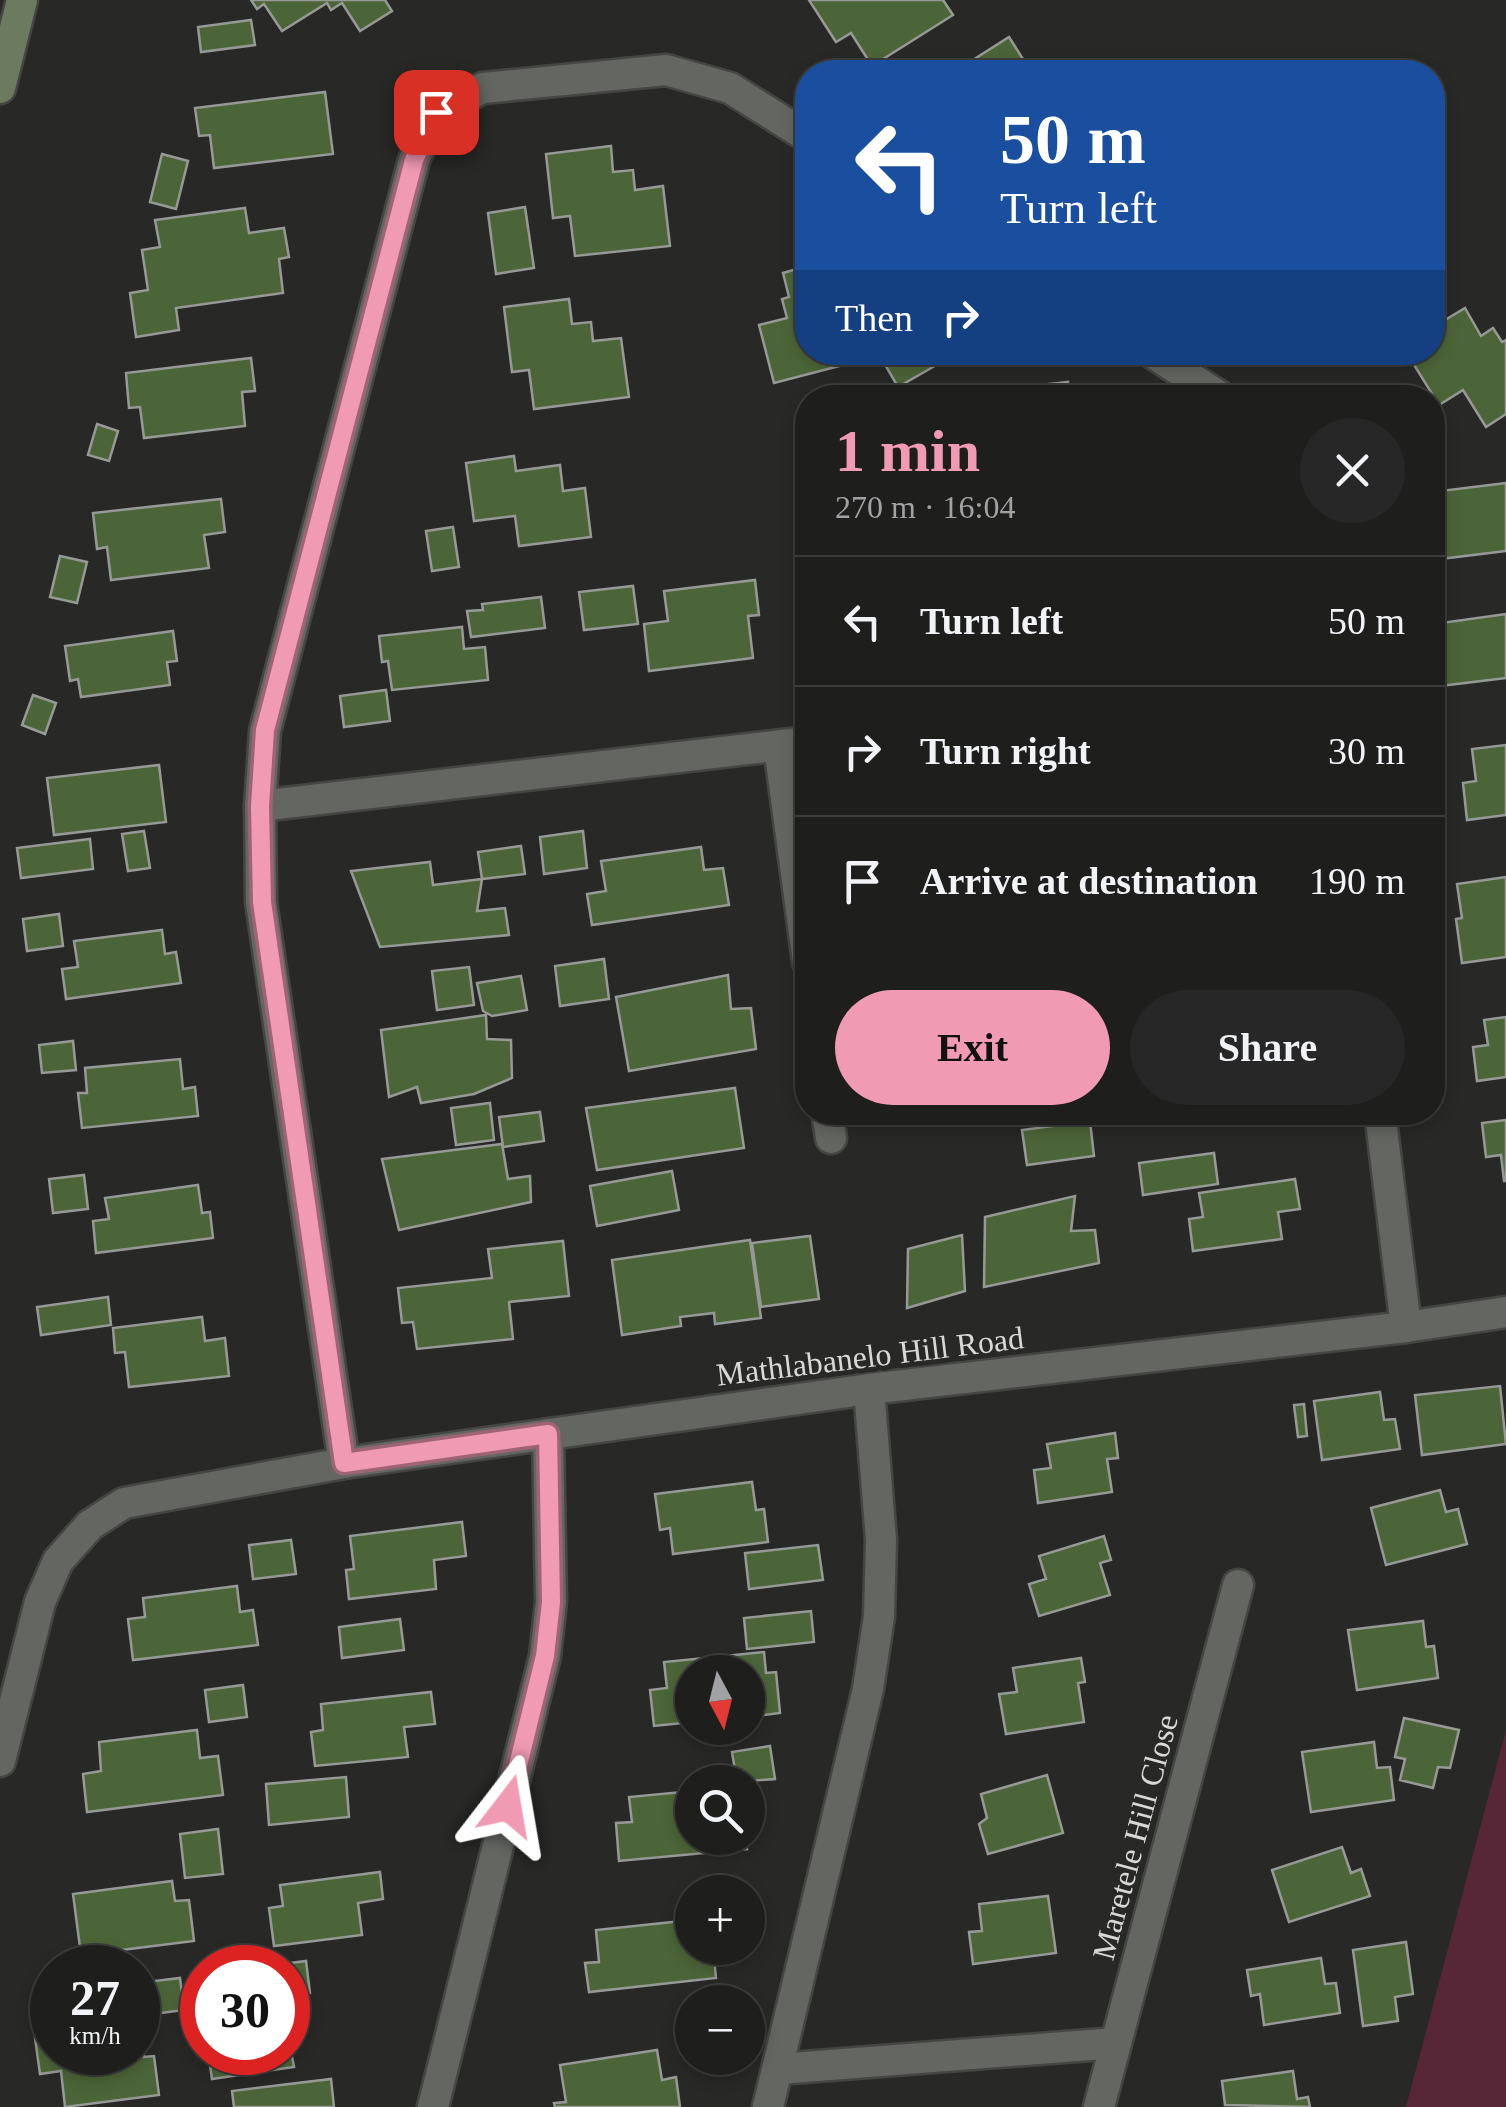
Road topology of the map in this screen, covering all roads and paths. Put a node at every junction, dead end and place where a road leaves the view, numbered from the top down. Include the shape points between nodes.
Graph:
1 (22, 0) edge
2 (0, 88) edge
3 (795, 128) edge
4 (1171, 365) edge
5 (1202, 385) edge
6 (793, 744) edge
7 (795, 773) edge
8 (260, 806) junction
9 (1382, 1125) edge
10 (1506, 1312) edge
11 (1406, 1326) junction
12 (869, 1389) junction
13 (548, 1434) junction
14 (344, 1463) junction
15 (1238, 1585) dead end
16 (0, 1761) edge
17 (1116, 2043) junction
18 (778, 2069) junction
19 (434, 2107) edge
20 (768, 2107) edge
21 (1100, 2107) edge

1 - 2 street
3 - 8 street via 730,88 666,70 483,88 436,112 414,160 265,730
4 - 5 street
6 - 7 street
6 - 8 street
8 - 14 street via 262,902
9 - 11 street
10 - 11 street, Mathlabanelo Hill Road
11 - 12 street, Mathlabanelo Hill Road
12 - 13 street, Mathlabanelo Hill Road
12 - 18 street via 881,1540 879,1616 868,1689
13 - 14 street, Mathlabanelo Hill Road
13 - 19 street via 551,1602 545,1656
14 - 16 street, Mathlabanelo Hill Road via 124,1504 90,1525 58,1561 40,1602
15 - 17 street, Maretele Hill Close
17 - 18 street
17 - 21 street, Maretele Hill Close
18 - 20 street

